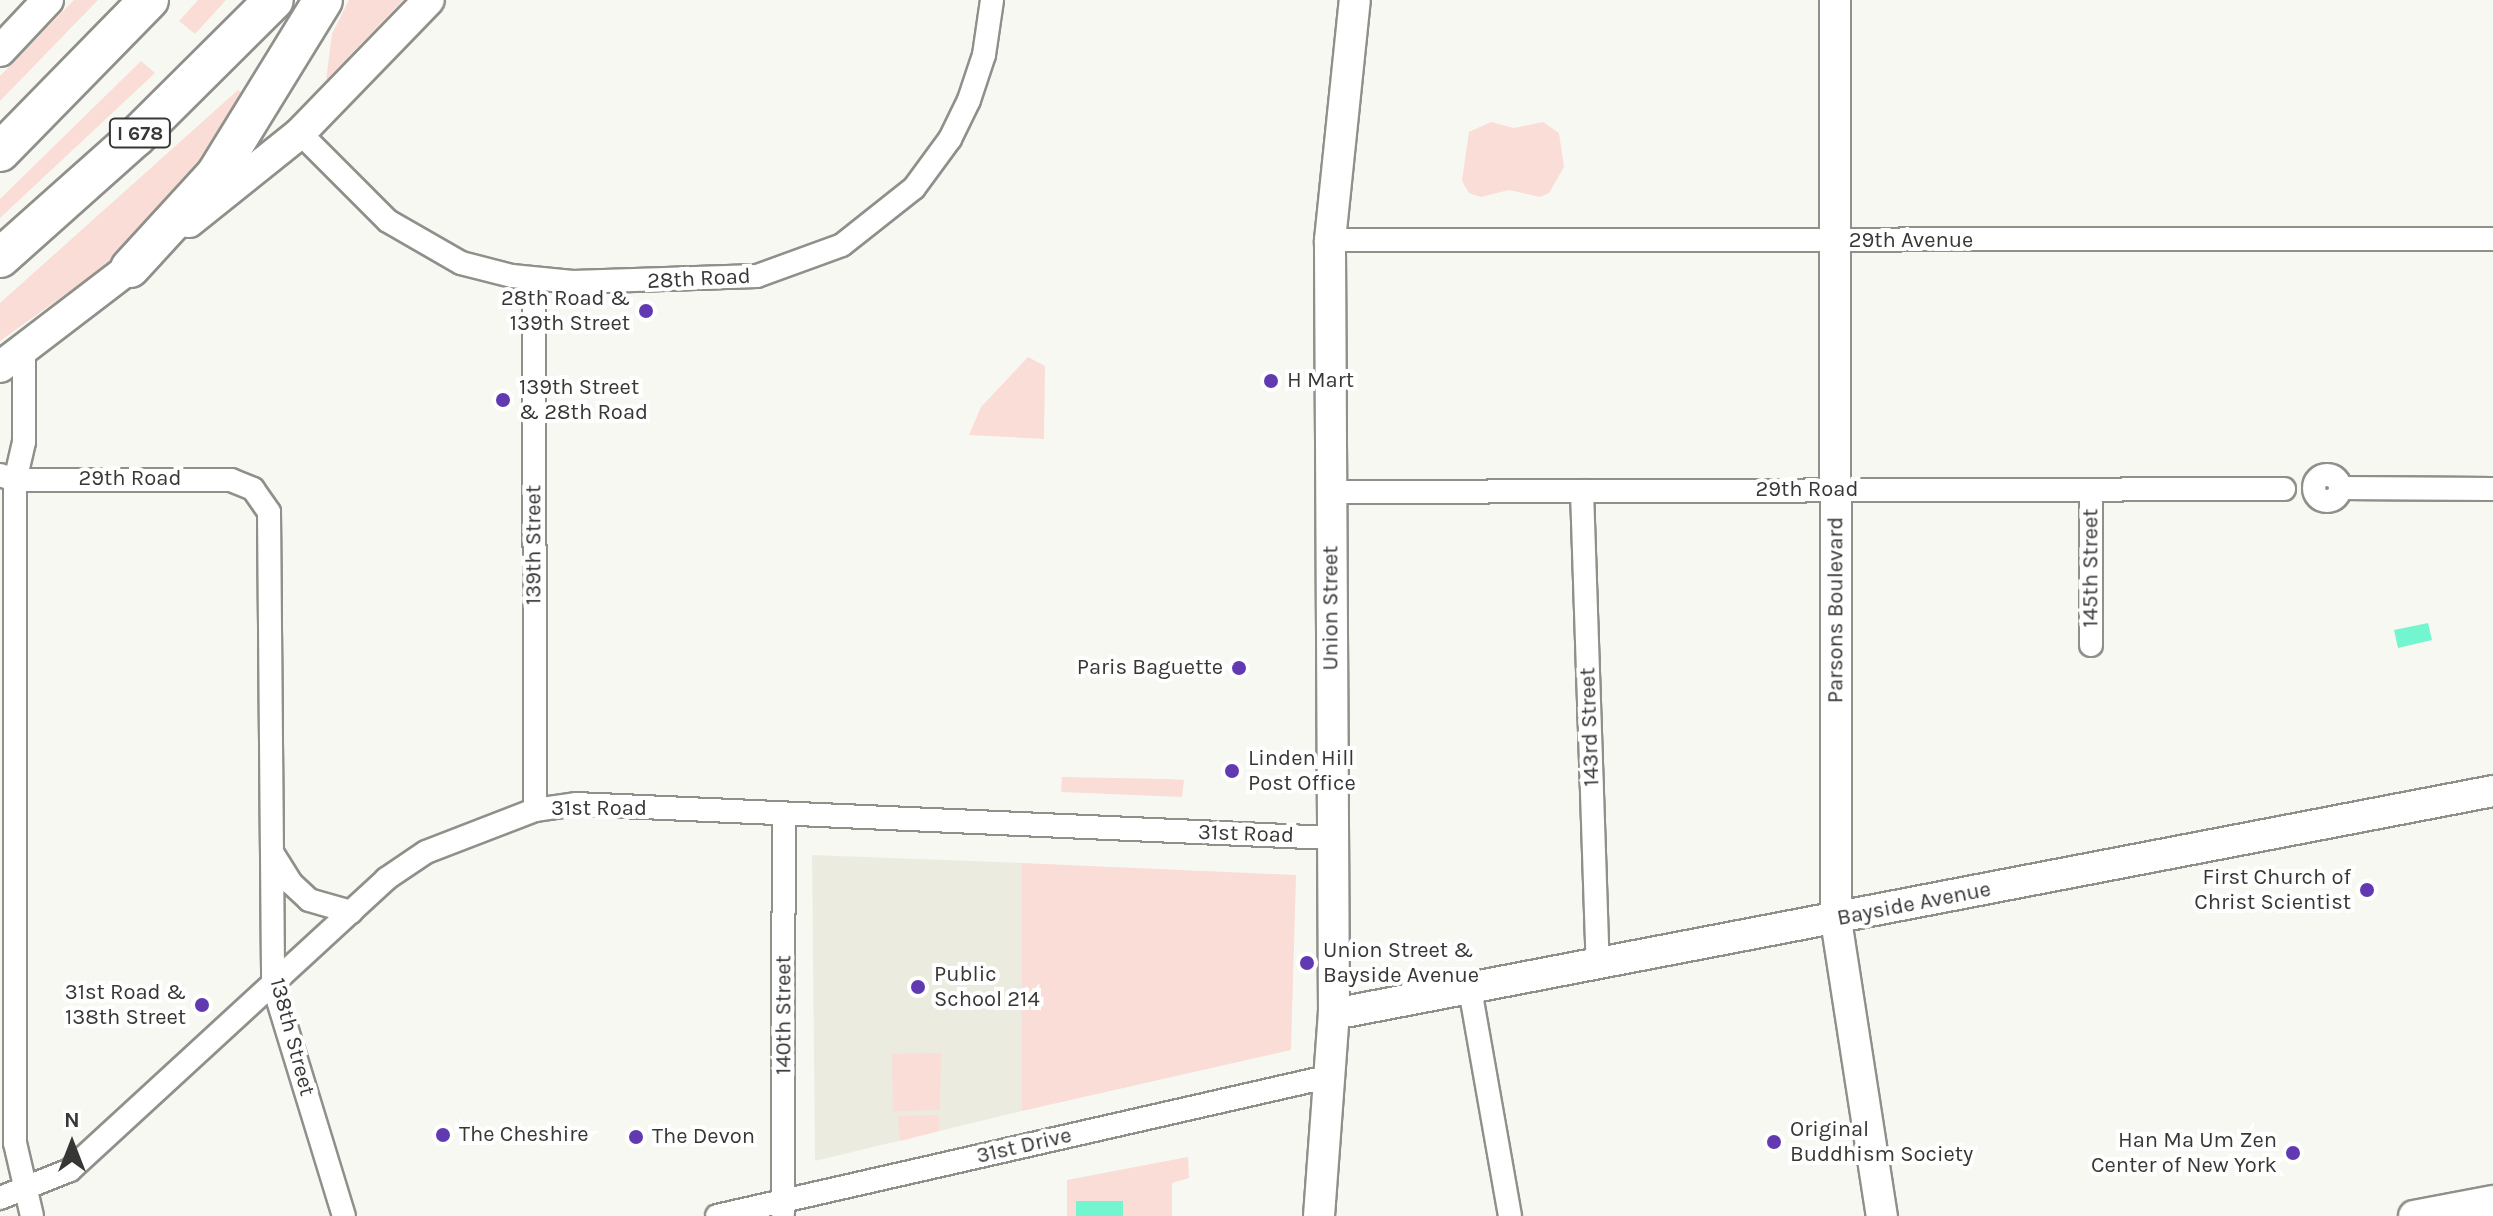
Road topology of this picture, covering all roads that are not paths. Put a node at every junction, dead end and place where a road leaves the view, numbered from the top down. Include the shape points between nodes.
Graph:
1 (48, 0) edge
2 (149, 0) edge
3 (274, 0) edge
4 (323, 0) edge
5 (429, 0) edge
6 (992, 0) edge
7 (1355, 0) edge
8 (1835, 0) edge
9 (0, 51) edge
10 (300, 133) junction
11 (0, 152) edge
12 (2493, 239) edge
13 (1330, 240) junction
14 (1836, 241) junction
15 (0, 258) edge
16 (130, 268) junction
17 (534, 280) junction
18 (12, 358) edge
19 (7, 478) edge
20 (2340, 488) dead end
21 (2284, 489) dead end
22 (2493, 489) edge
23 (1836, 490) junction
24 (2091, 490) junction
25 (1582, 491) junction
26 (257, 492) joint
27 (1330, 492) junction
28 (2091, 645) dead end
29 (2493, 791) edge
30 (535, 810) junction
31 (784, 815) junction
32 (1332, 838) junction
33 (273, 853) junction
34 (351, 912) junction
35 (1836, 920) junction
36 (1598, 964) junction
37 (273, 984) junction
38 (1470, 989) junction
39 (1334, 1014) junction
40 (1331, 1076) junction
41 (24, 1189) junction
42 (0, 1198) edge
43 (2493, 1201) edge
44 (783, 1208) edge
45 (32, 1216) edge
46 (344, 1216) edge
47 (717, 1216) edge
48 (1319, 1216) edge
49 (1510, 1216) edge
50 (1882, 1216) edge
51 (2414, 1216) edge

1 - 9 street
2 - 11 highway
3 - 15 highway, I 678 via 154,120
4 - 16 highway via 216,174
5 - 10 street
6 - 17 street, 28th Road via 980,70 950,139 914,188 857,236 800,264 740,279
7 - 13 street, Union Street
8 - 14 street, Parsons Boulevard
10 - 16 street
10 - 17 street, 28th Road via 360,196 413,239 461,263
12 - 14 street, 29th Avenue
13 - 14 street, 29th Avenue
13 - 27 street, Union Street
14 - 23 street, Parsons Boulevard
16 - 18 street
17 - 30 street, 139th Street
18 - 19 street via 24,449
19 - 26 street, 29th Road via 224,479
19 - 41 street via 15,1143
20 - 22 street
21 - 24 street, 29th Road
23 - 24 street, 29th Road
23 - 25 street, 29th Road
23 - 35 street, Parsons Boulevard
24 - 28 street, 145th Street
25 - 27 street, 29th Road
25 - 36 street, 143rd Street
26 - 33 street, 138th Street via 269,512 273,541
27 - 32 street, Union Street
29 - 35 street, Bayside Avenue
30 - 31 street, 31st Road via 576,804
30 - 34 street, 31st Road via 426,852
31 - 32 street, 31st Road
31 - 44 street, 140th Street
32 - 39 street, Union Street
33 - 34 street via 309,900
33 - 37 street, 138th Street
34 - 37 street, 31st Road
35 - 36 street, Bayside Avenue
35 - 50 street, Parsons Boulevard
36 - 38 street, Bayside Avenue
37 - 41 street, 31st Road via 70,1170
37 - 46 street, 138th Street
38 - 39 street, Bayside Avenue
38 - 49 street
39 - 40 street, Union Street
40 - 44 street, 31st Drive
40 - 48 street, Union Street
41 - 42 street, 31st Road
41 - 45 street
43 - 51 street
44 - 47 street, 31st Drive

